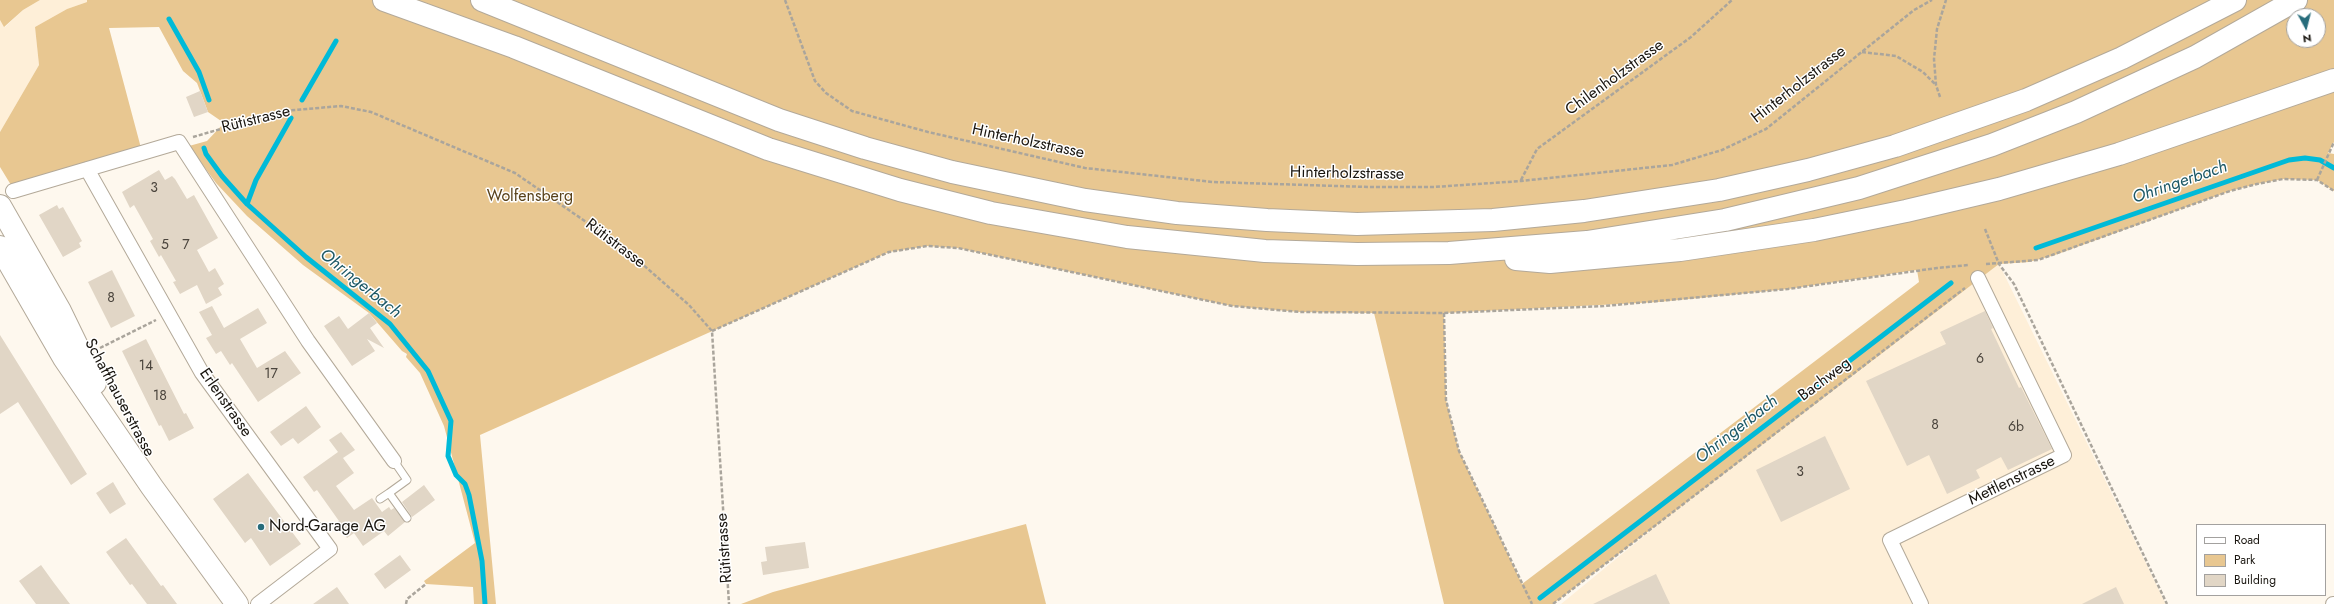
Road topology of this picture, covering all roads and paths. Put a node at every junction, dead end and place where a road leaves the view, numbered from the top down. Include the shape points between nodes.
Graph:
1 (384, 0) edge
2 (482, 0) edge
3 (785, 0) edge
4 (1732, 0) edge
5 (1932, 0) edge
6 (1946, 0) edge
7 (2235, 0) edge
8 (2296, 0) edge
9 (1862, 52) junction
10 (2334, 80) edge
11 (1936, 85) junction
12 (1940, 97) dead end
13 (179, 142) junction
14 (2334, 142) edge
15 (87, 169) junction
16 (2317, 180) junction
17 (1521, 181) junction
18 (2334, 191) edge
19 (6, 199) edge
20 (1985, 229) dead end
21 (0, 247) edge
22 (1449, 253) junction
23 (1999, 264) junction
24 (1955, 266) dead end
25 (1978, 278) junction
26 (1444, 313) junction
27 (151, 322) dead end
28 (712, 330) junction
29 (94, 351) dead end
30 (111, 385) dead end
31 (121, 405) dead end
32 (128, 450) junction
33 (394, 461) joint
34 (389, 493) junction
35 (380, 499) dead end
36 (407, 518) dead end
37 (426, 584) dead end
38 (237, 604) edge
39 (258, 604) edge
40 (406, 604) edge
41 (729, 604) edge
42 (1532, 604) edge
43 (1553, 604) edge
44 (1921, 604) edge
45 (2167, 604) edge

1 - 22 main road via 514,48 768,149 849,176 945,202 1080,230 1180,244 1311,254
2 - 7 main road via 757,112 865,148 952,172 1085,200 1176,213 1357,224 1494,220 1584,212 1719,190 1808,170 1895,146 2026,100 2122,58
3 - 17 path, Hinterholzstrasse via 815,81 826,93 852,111 928,132 1085,168 1212,182 1375,188
4 - 17 path, Chilenholzstrasse via 1691,37 1537,149
5 - 9 path, Hinterholzstrasse via 1914,10
6 - 11 path via 1937,28 1934,59
8 - 22 main road via 2202,53 2112,96 2005,140 1904,175 1778,209 1679,229 1587,242
9 - 11 path via 1896,56 1923,72
9 - 17 path, Hinterholzstrasse via 1766,129 1722,150 1672,165
10 - 22 main road via 2177,136 2058,173 1959,199 1845,224 1718,245 1585,260 1550,262
11 - 12 path
13 - 15 street
13 - 28 path, Rütistrasse via 283,111 341,106 371,112 515,174 624,248 689,305
13 - 33 street via 308,341
14 - 16 path
15 - 19 street
15 - 39 street, Erlenstrasse via 202,373 330,549
16 - 18 path
16 - 23 path via 2283,179 2230,191 2044,258
19 - 32 main road, Schaffhauserstrasse
20 - 23 path
21 - 32 main road, Schaffhauserstrasse via 64,358
23 - 25 path, Bachweg
23 - 45 path via 2014,284
24 - 26 path via 1788,289 1673,300 1551,309
25 - 43 path, Bachweg
25 - 44 street, Mettlenstrasse via 2064,455 1890,540
26 - 28 path via 1300,312 1232,306 958,248 927,246 889,252
26 - 42 path via 1446,400 1459,451
27 - 29 path
28 - 41 path, Rütistrasse
30 - 31 path, Schaffhauserstrasse
32 - 38 main road, Schaffhauserstrasse
33 - 34 lane via 407,480
34 - 35 lane
34 - 36 lane
37 - 40 path via 407,599

